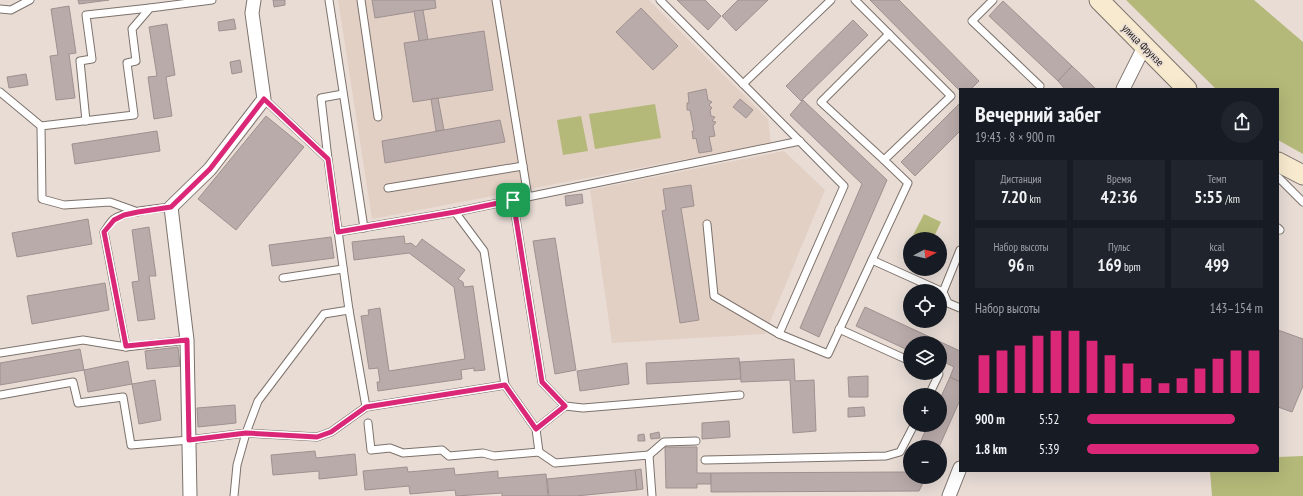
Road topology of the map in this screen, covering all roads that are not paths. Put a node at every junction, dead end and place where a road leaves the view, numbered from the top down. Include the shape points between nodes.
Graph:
1 (30, 0) edge
2 (212, 0) edge
3 (254, 0) edge
4 (328, 0) edge
5 (361, 0) edge
6 (496, 0) edge
7 (660, 0) edge
8 (832, 0) edge
9 (855, 0) edge
10 (993, 0) edge
11 (1099, 0) edge
12 (150, 8) junction
13 (0, 9) edge
14 (888, 34) junction
15 (1144, 47) junction
16 (743, 84) junction
17 (1040, 86) dead end
18 (1124, 88) edge
19 (1186, 88) edge
20 (0, 92) edge
21 (343, 94) junction
22 (264, 99) junction
23 (378, 117) dead end
24 (86, 121) junction
25 (41, 126) junction
26 (800, 141) junction
27 (328, 159) junction
28 (884, 160) junction
29 (1279, 163) edge
30 (523, 166) junction
31 (1303, 175) edge
32 (1279, 179) edge
33 (388, 188) dead end
34 (528, 197) junction
35 (513, 200) junction
36 (1303, 202) edge
37 (171, 207) junction
38 (138, 212) junction
39 (455, 212) junction
40 (707, 224) dead end
41 (364, 228) junction
42 (338, 232) junction
43 (959, 252) edge
44 (872, 260) junction
45 (343, 269) junction
46 (283, 278) dead end
47 (925, 284) edge
48 (946, 284) edge
49 (947, 301) edge
50 (959, 308) edge
51 (349, 310) junction
52 (839, 329) junction
53 (779, 334) junction
54 (187, 340) junction
55 (126, 346) junction
56 (0, 353) edge
57 (903, 358) edge
58 (505, 385) junction
59 (0, 395) edge
60 (740, 395) dead end
61 (565, 406) junction
62 (366, 407) junction
63 (368, 423) dead end
64 (536, 429) junction
65 (910, 432) edge
66 (246, 433) junction
67 (189, 440) junction
68 (696, 440) dead end
69 (539, 452) junction
70 (649, 455) junction
71 (705, 460) dead end
72 (959, 471) edge
73 (190, 496) edge
74 (234, 496) edge
75 (652, 496) edge
76 (949, 496) edge

1 - 13 lane via 11,10
2 - 12 lane
3 - 22 street via 252,13
4 - 21 lane
5 - 23 lane
6 - 30 lane
7 - 16 lane
8 - 16 lane
9 - 14 lane
10 - 17 lane via 972,20
11 - 15 main road, улица Фрунзе
12 - 24 lane via 132,29 136,61 127,63 134,115
12 - 24 lane via 86,15 92,59 80,61
14 - 28 lane via 951,96
14 - 28 lane via 821,102
15 - 18 street
15 - 19 main road, улица Фрунзе
16 - 26 lane
20 - 25 lane
21 - 27 lane via 321,98
21 - 41 lane
22 - 27 lane
22 - 37 street via 210,169
24 - 25 lane
25 - 38 lane via 42,199 64,205 110,202
26 - 34 lane
26 - 53 lane via 844,186
27 - 42 lane
28 - 44 lane via 908,183
29 - 31 main road
30 - 33 lane
30 - 34 lane
32 - 36 lane
34 - 35 lane
35 - 39 lane
35 - 61 lane via 542,382
37 - 38 lane
37 - 54 street
38 - 55 lane via 114,220 104,232
39 - 41 lane
39 - 58 lane via 484,251
40 - 53 lane via 714,296
41 - 42 lane
42 - 45 lane
43 - 48 lane
44 - 47 lane
44 - 52 lane
45 - 46 lane
45 - 51 lane
49 - 50 lane
51 - 62 lane
51 - 66 lane via 324,314 258,401
52 - 53 lane via 828,354
52 - 57 lane
54 - 55 lane
54 - 67 street
55 - 56 lane via 83,340
58 - 62 lane
58 - 64 lane
59 - 67 lane via 73,382 78,403 123,397 131,445
60 - 61 lane via 583,408
61 - 64 lane
62 - 66 lane via 331,432 317,437
63 - 69 lane via 372,450 390,448 403,453 442,450 450,456
64 - 69 lane
65 - 71 lane via 900,452 886,456
66 - 67 lane
66 - 74 lane via 237,465
67 - 73 street
68 - 70 lane via 664,442
69 - 70 lane via 555,463
70 - 75 lane
72 - 76 street

